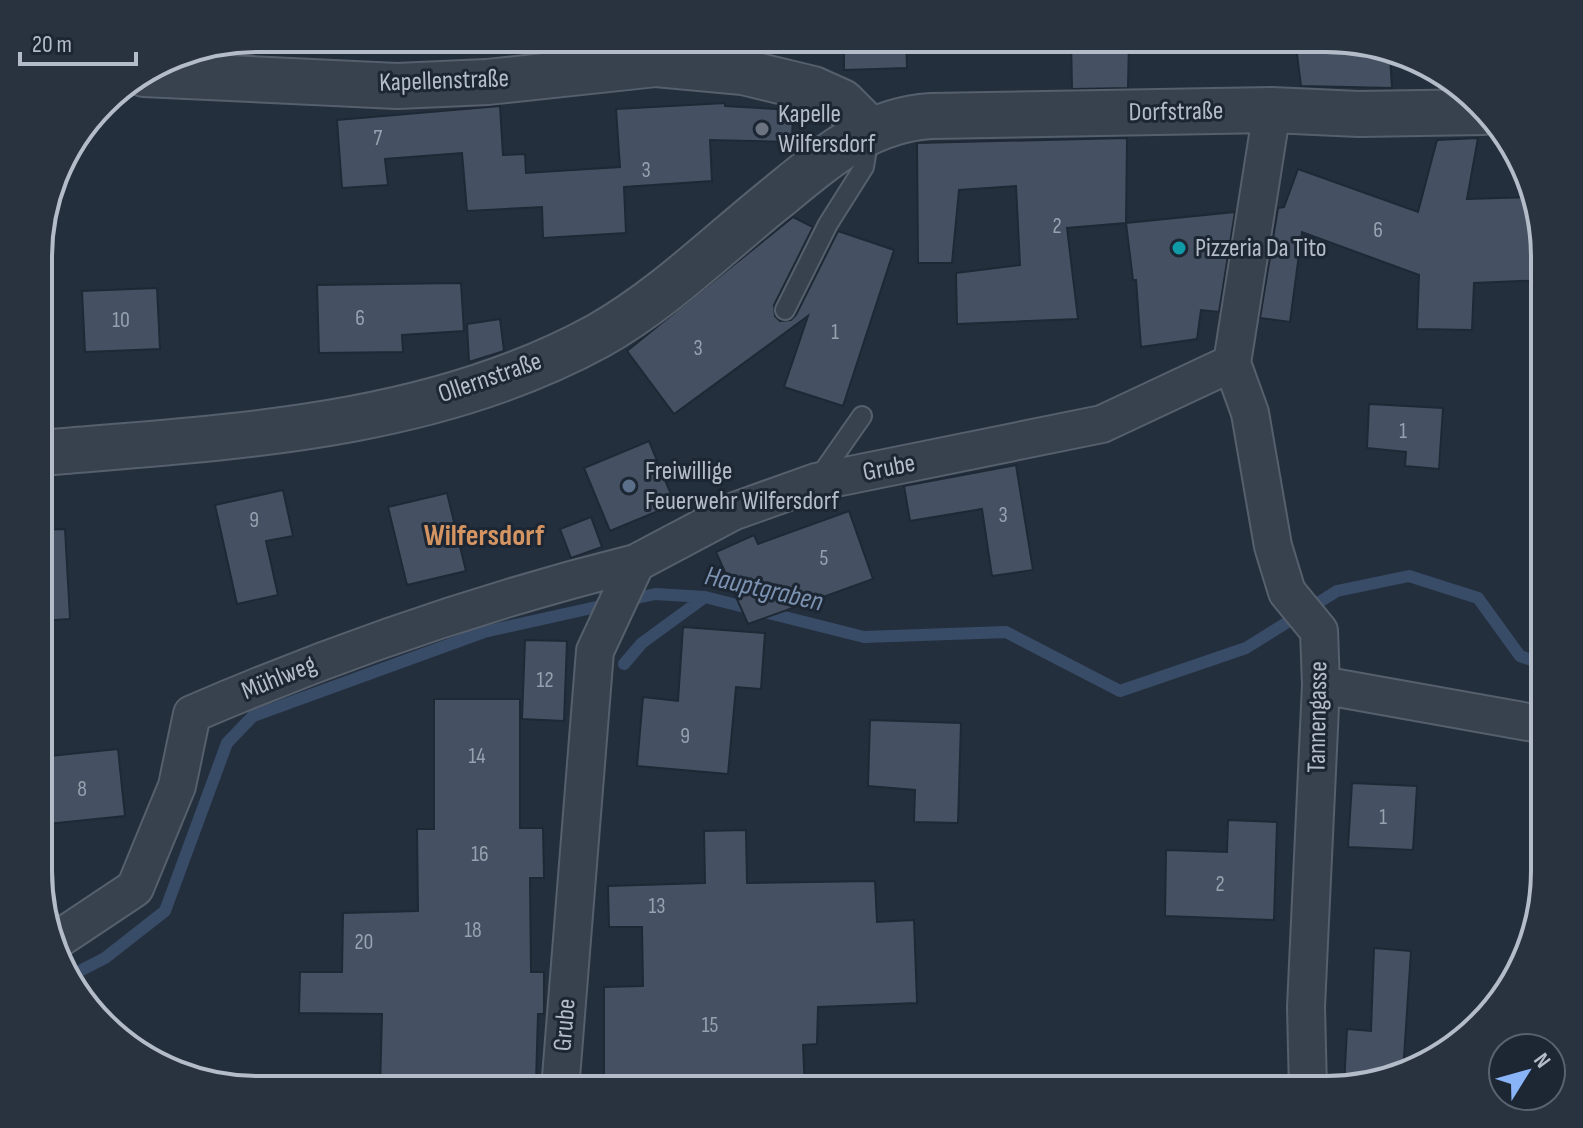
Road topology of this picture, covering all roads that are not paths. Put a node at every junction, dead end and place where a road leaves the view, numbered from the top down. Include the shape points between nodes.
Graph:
1 (163, 75) edge
2 (1272, 110) junction
3 (1470, 112) edge
4 (870, 130) junction
5 (785, 310) dead end
6 (1232, 363) junction
7 (862, 416) dead end
8 (52, 452) edge
9 (816, 482) junction
10 (630, 574) junction
11 (1321, 685) junction
12 (1531, 722) edge
13 (63, 936) edge
14 (561, 1076) edge
15 (1308, 1076) edge

1 - 4 street, Kapellenstraße via 397,86 656,64 743,72 813,89 842,102
2 - 3 street, Dorfstraße
2 - 4 street, Dorfstraße via 909,117
2 - 6 street
4 - 5 lane via 864,167
4 - 8 street, Ollernstraße via 838,149 641,307 598,335 487,385 341,422
6 - 9 street, Grube via 1102,424
6 - 11 street, Tannengasse via 1250,413 1273,546 1287,592 1319,631
7 - 9 lane
9 - 10 street, Grube via 732,512
10 - 13 street, Mühlweg via 529,590 425,623 192,714 177,786 135,888
10 - 14 street, Grube via 595,651
11 - 12 street
11 - 15 street, Tannengasse via 1306,1007

